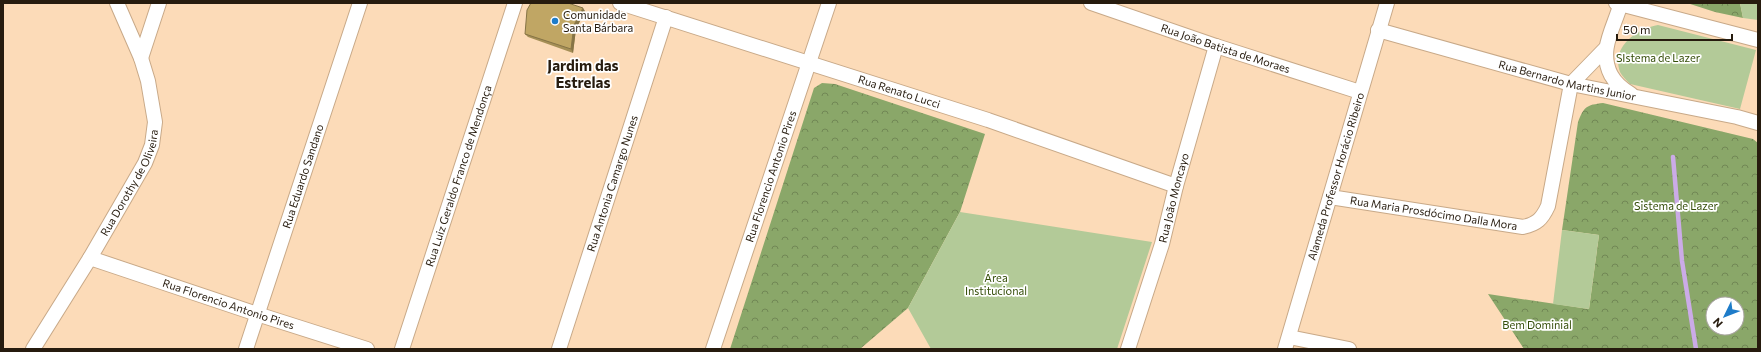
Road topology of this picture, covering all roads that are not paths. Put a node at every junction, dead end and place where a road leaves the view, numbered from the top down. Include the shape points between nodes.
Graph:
1 (117, 3) edge
2 (159, 3) edge
3 (360, 3) edge
4 (515, 3) edge
5 (620, 3) edge
6 (829, 3) edge
7 (1091, 3) edge
8 (1387, 3) edge
9 (1619, 3) edge
10 (666, 17) junction
11 (1378, 30) junction
12 (1758, 40) edge
13 (1216, 46) junction
14 (1605, 49) junction
15 (141, 58) junction
16 (809, 63) junction
17 (1571, 84) junction
18 (1360, 92) junction
19 (1635, 97) junction
20 (1758, 123) edge
21 (1176, 186) junction
22 (1330, 197) junction
23 (90, 258) junction
24 (257, 314) junction
25 (1287, 343) edge
26 (33, 349) edge
27 (246, 349) edge
28 (367, 349) edge
29 (402, 349) edge
30 (559, 349) edge
31 (713, 349) edge
32 (1128, 349) edge
33 (1350, 349) edge

1 - 15 street, Rua Dorothy de Oliveira
2 - 15 street
3 - 24 street, Rua Eduardo Sandano
4 - 29 street, Rua Luiz Geraldo Franco de Mendonça
5 - 10 street, Rua Renato Lucci
6 - 16 street, Rua Florencio Antonio Pires
7 - 13 street, Rua João Batista de Moraes
8 - 11 street, Alameda Professor Horácio Ribeiro
9 - 12 street
9 - 14 street
10 - 16 street, Rua Renato Lucci
10 - 30 street, Rua Antonia Camargo Nunes
11 - 17 street, Rua Bernardo Martins Junior
11 - 18 street, Alameda Professor Horácio Ribeiro
13 - 18 street, Rua João Batista de Moraes
13 - 21 street, Rua João Moncayo
14 - 17 street
14 - 19 street via 1606,61 1616,84
15 - 23 street, Rua Dorothy de Oliveira via 155,122 152,145 146,163
16 - 21 street, Rua Renato Lucci via 988,120
16 - 31 street, Rua Florencio Antonio Pires
17 - 19 street, Rua Bernardo Martins Junior
17 - 22 street, Rua Maria Prosdócimo Dalla Mora via 1548,206 1543,217 1534,225 1523,227
18 - 22 street, Alameda Professor Horácio Ribeiro
19 - 20 street, Rua Bernardo Martins Junior
21 - 32 street, Rua João Moncayo via 1162,244
22 - 25 street, Alameda Professor Horácio Ribeiro
23 - 24 street, Rua Florencio Antonio Pires
23 - 26 street, Rua Dorothy de Oliveira
24 - 27 street, Rua Eduardo Sandano
24 - 28 street, Rua Florencio Antonio Pires
25 - 33 street

